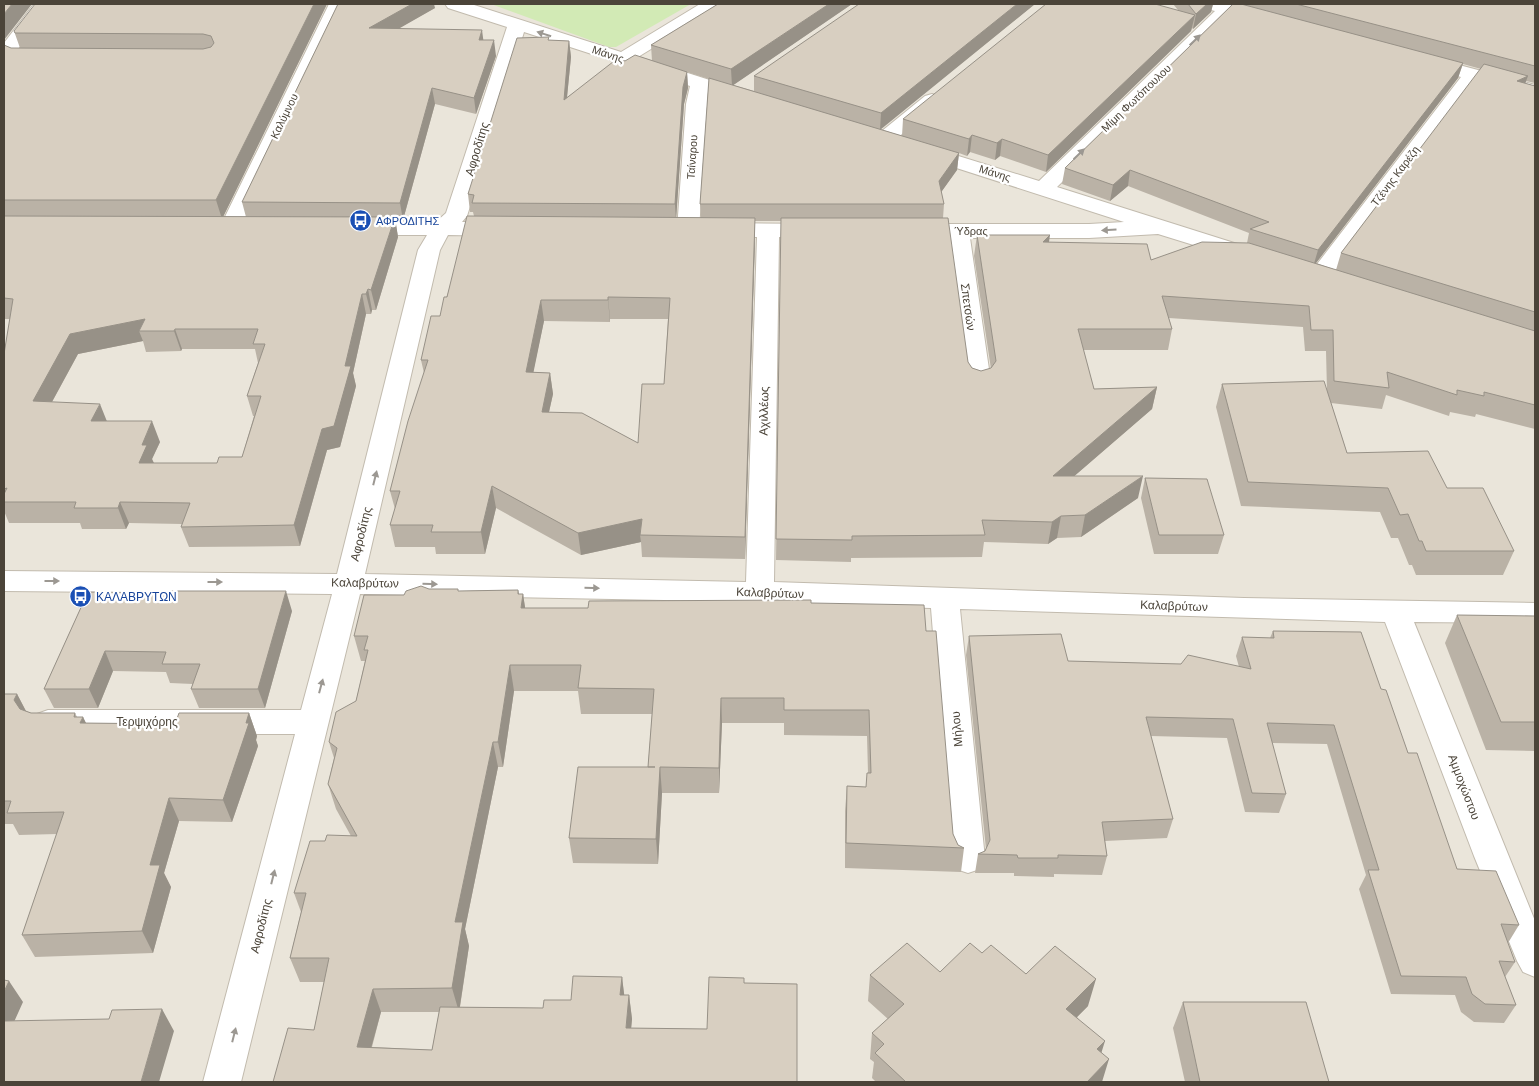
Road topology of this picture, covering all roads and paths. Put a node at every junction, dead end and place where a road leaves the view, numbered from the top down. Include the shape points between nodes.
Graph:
1 (43, 4) edge
2 (338, 4) edge
3 (454, 4) edge
4 (712, 4) edge
5 (1208, 4) edge
6 (1227, 9) junction
7 (1284, 24) edge
8 (517, 25) junction
9 (1406, 57) edge
10 (54, 59) edge
11 (622, 59) junction
12 (1472, 75) junction
13 (700, 84) junction
14 (944, 90) edge
15 (1535, 91) edge
16 (762, 103) edge
17 (866, 134) edge
18 (884, 139) junction
19 (1044, 188) junction
20 (1158, 227) junction
21 (343, 228) edge
22 (230, 229) edge
23 (441, 229) junction
24 (520, 230) edge
25 (768, 231) junction
26 (838, 231) edge
27 (888, 231) edge
28 (958, 231) junction
29 (1262, 259) edge
30 (1319, 277) edge
31 (978, 384) edge
32 (4, 581) edge
33 (349, 582) junction
34 (760, 592) junction
35 (945, 600) junction
36 (1396, 613) junction
37 (1535, 613) edge
38 (43, 722) edge
39 (312, 722) junction
40 (968, 859) dead end
41 (1535, 961) edge
42 (222, 1082) edge

1 - 10 street via 9,49 11,55 18,58
2 - 22 street, Καλύμνου
3 - 8 street, Μάνης
4 - 11 street
5 - 6 street
6 - 7 street
19 -> 6 street, Μίμη Φωτόπουλου
11 -> 8 street, Μάνης
8 - 23 street, Αφροδίτης via 456,216
9 - 12 street
11 - 13 street, Μάνης
12 - 15 street
12 - 30 street, Τζένης Καρέζη
13 - 16 street, Μάνης via 741,89
13 - 25 street, Ταίναρου via 678,230
14 - 18 street
17 - 18 street, Μάνης
18 - 19 street, Μάνης
19 - 20 street, Μάνης
20 -> 28 street, Ύδρας via 1089,231
20 - 29 street, Μάνης
21 - 23 street
23 - 24 street
33 -> 23 street, Αφροδίτης via 429,250
25 - 26 street
25 - 34 street, Αχιλλέως
27 - 28 street, Ύδρας
28 - 31 street, Σπετσών
32 -> 33 street, Καλαβρύτων
33 -> 34 street, Καλαβρύτων
39 -> 33 street, Αφροδίτης
34 - 35 street, Καλαβρύτων
35 - 36 street, Καλαβρύτων
35 - 40 street, Μήλου
36 - 37 street, Καλαβρύτων
36 - 41 street, Αμμοχώστου
38 - 39 street, Τερψιχόρης
42 -> 39 street, Αφροδίτης

